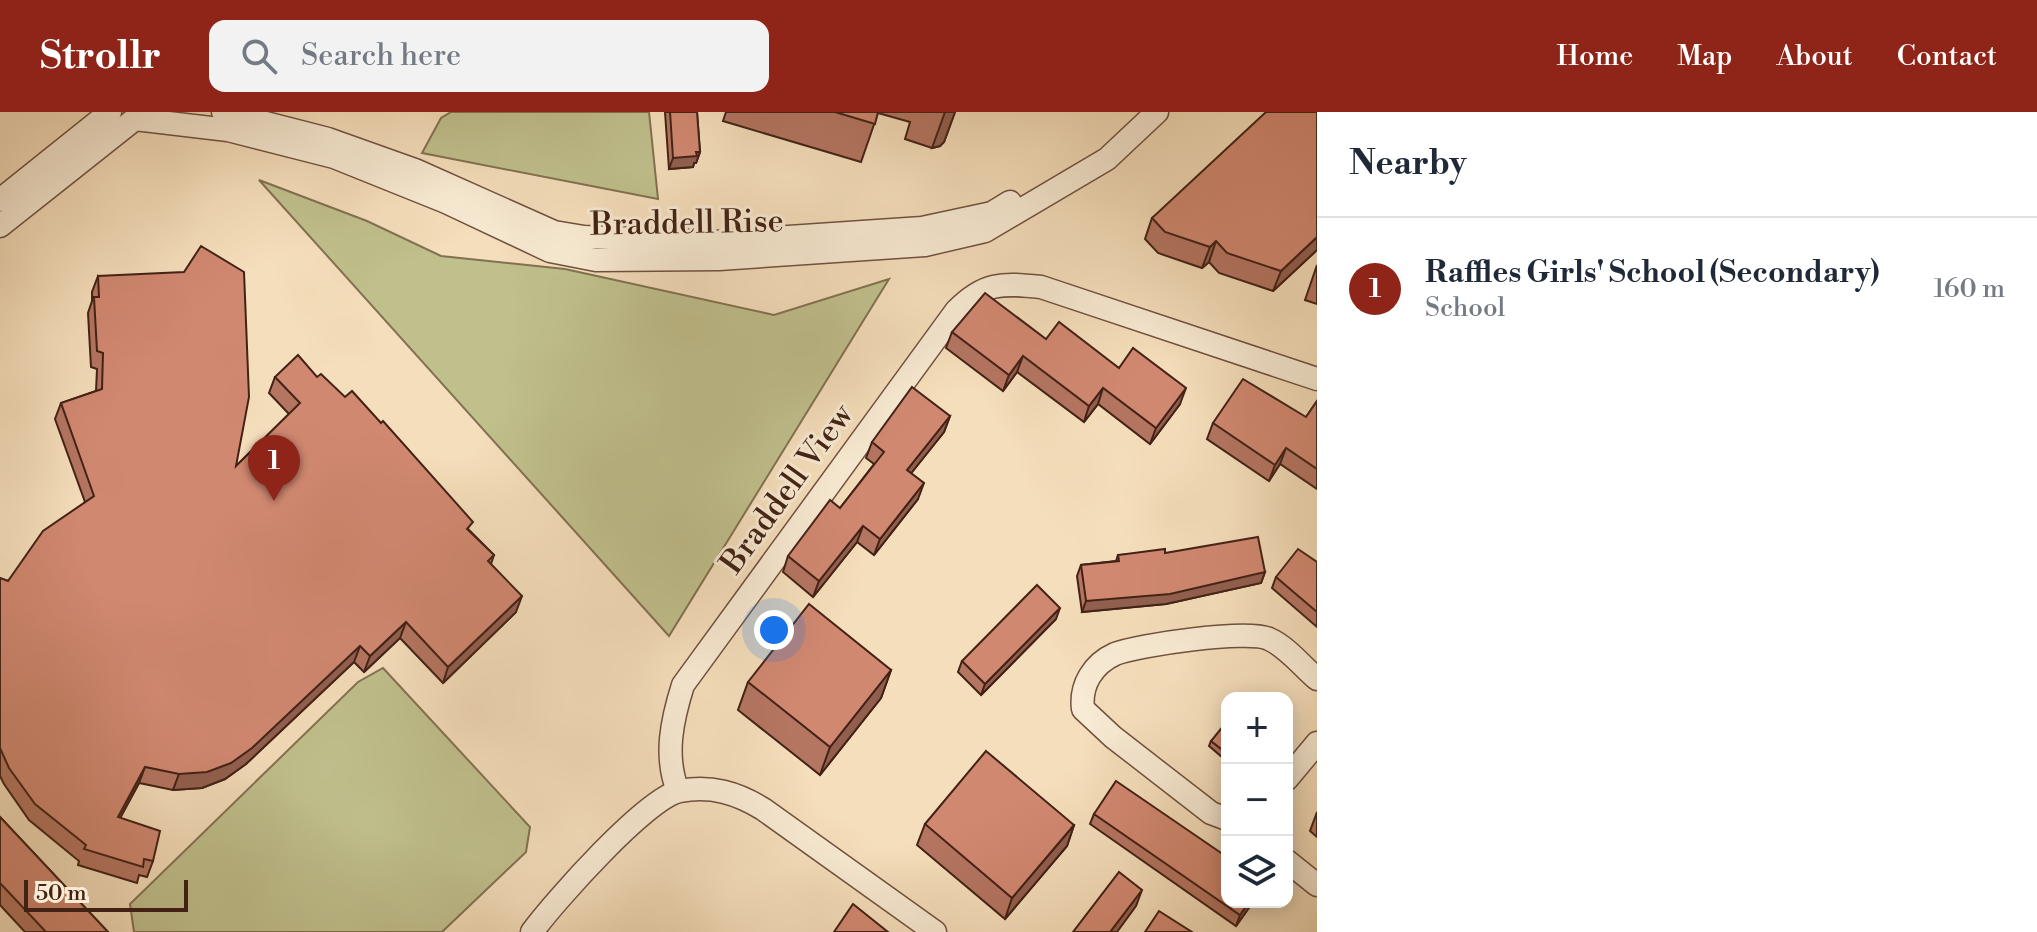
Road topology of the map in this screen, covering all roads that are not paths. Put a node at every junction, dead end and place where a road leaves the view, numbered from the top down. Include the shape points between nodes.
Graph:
1 (110, 112) edge
2 (223, 112) edge
3 (1140, 112) edge
4 (1157, 112) edge
5 (1072, 174) junction
6 (0, 200) edge
7 (0, 226) edge
8 (1317, 379) edge
9 (1317, 679) edge
10 (1317, 743) edge
11 (1293, 772) edge
12 (678, 791) junction
13 (1221, 817) edge
14 (1293, 866) edge
15 (1317, 885) edge
16 (532, 932) edge
17 (935, 932) edge

1 - 6 street
2 - 5 street, Braddell Rise via 328,139 415,170 554,232 597,238 716,242 922,228 992,213
3 - 5 street, Braddell Rise
4 - 5 street, Braddell Rise via 1107,159
5 - 7 street, Braddell Rise via 985,231 925,245 719,259 596,260 550,251 334,157 228,130 135,119
8 - 12 street, Braddell View via 1041,287 1013,284 973,294 683,685 671,727 670,765
9 - 13 street via 1270,639 1242,633 1116,654 1087,679 1081,692 1083,709
10 - 11 street
12 - 16 street via 577,877
12 - 17 street via 737,793
14 - 15 street

